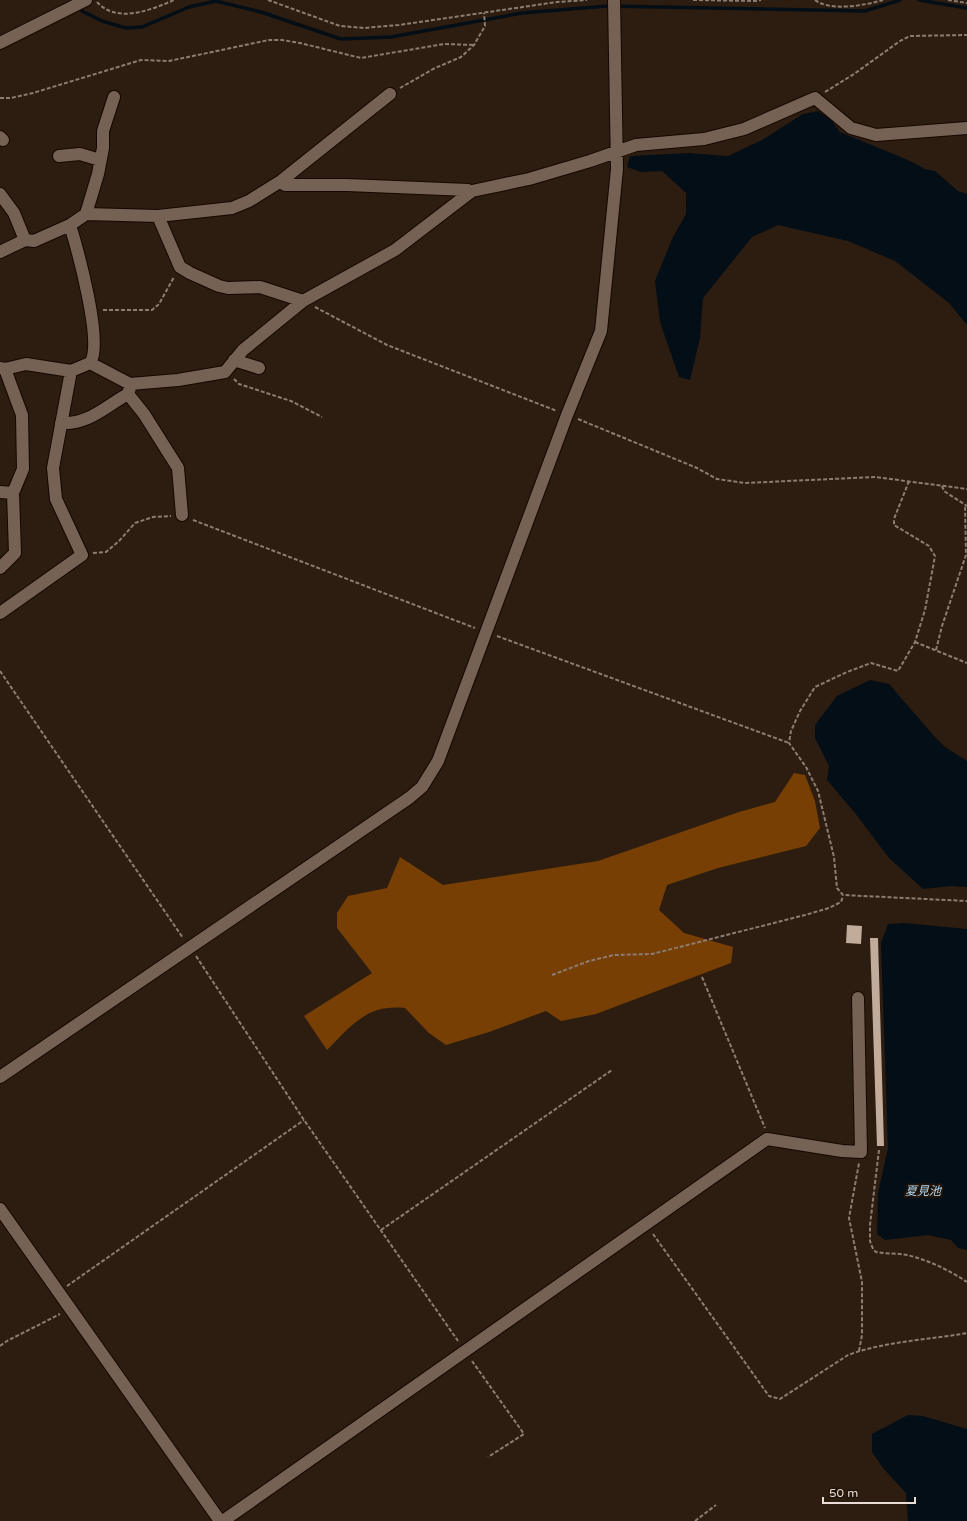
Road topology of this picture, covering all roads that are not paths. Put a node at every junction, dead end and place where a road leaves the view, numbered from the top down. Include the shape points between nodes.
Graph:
1 (614, 0) edge
2 (80, 3) edge
3 (0, 43) edge
4 (390, 94) road end
5 (114, 97) dead end
6 (967, 128) edge
7 (616, 153) junction
8 (59, 156) dead end
9 (100, 160) junction
10 (281, 181) junction
11 (470, 192) junction
12 (0, 194) edge
13 (86, 214) junction
14 (158, 216) junction
15 (70, 225) junction
16 (25, 240) junction
17 (0, 252) edge
18 (303, 302) junction
19 (234, 360) junction
20 (90, 363) junction
21 (3, 368) edge
22 (259, 368) dead end
23 (71, 371) junction
24 (129, 389) junction
25 (61, 423) junction
26 (0, 492) edge
27 (13, 493) junction
28 (182, 515) road end
29 (0, 568) edge
30 (0, 613) edge
31 (858, 998) dead end
32 (0, 1077) edge
33 (0, 1209) edge
34 (222, 1521) edge

1 - 7 street
2 - 3 street
4 - 10 street
5 - 9 street via 103,130
6 - 7 street via 876,135 851,128 815,98 744,129 704,139 636,145
7 - 11 street via 529,179
7 - 32 street via 617,169 601,331 567,415 438,761 422,787
8 - 9 street via 80,154
9 - 13 street
10 - 11 street via 285,185 414,187
10 - 14 street via 250,201 232,208
11 - 18 street via 395,250
12 - 16 street via 14,213
13 - 14 street
13 - 15 street
14 - 18 street via 180,267 219,286 260,287
15 - 16 street via 34,241
15 - 20 street via 85,277 90,309 94,350
16 - 17 street
18 - 19 street via 248,345
19 - 22 street
19 - 24 street via 225,372
20 - 23 street
20 - 24 street
21 - 23 street via 26,364
21 - 27 street via 22,415 22,469
23 - 25 street
24 - 25 street via 91,418
24 - 28 street via 178,468
25 - 30 street via 53,468 56,499 82,555
26 - 27 street
27 - 29 street via 15,553
31 - 34 street via 861,1152 767,1138
33 - 34 street

